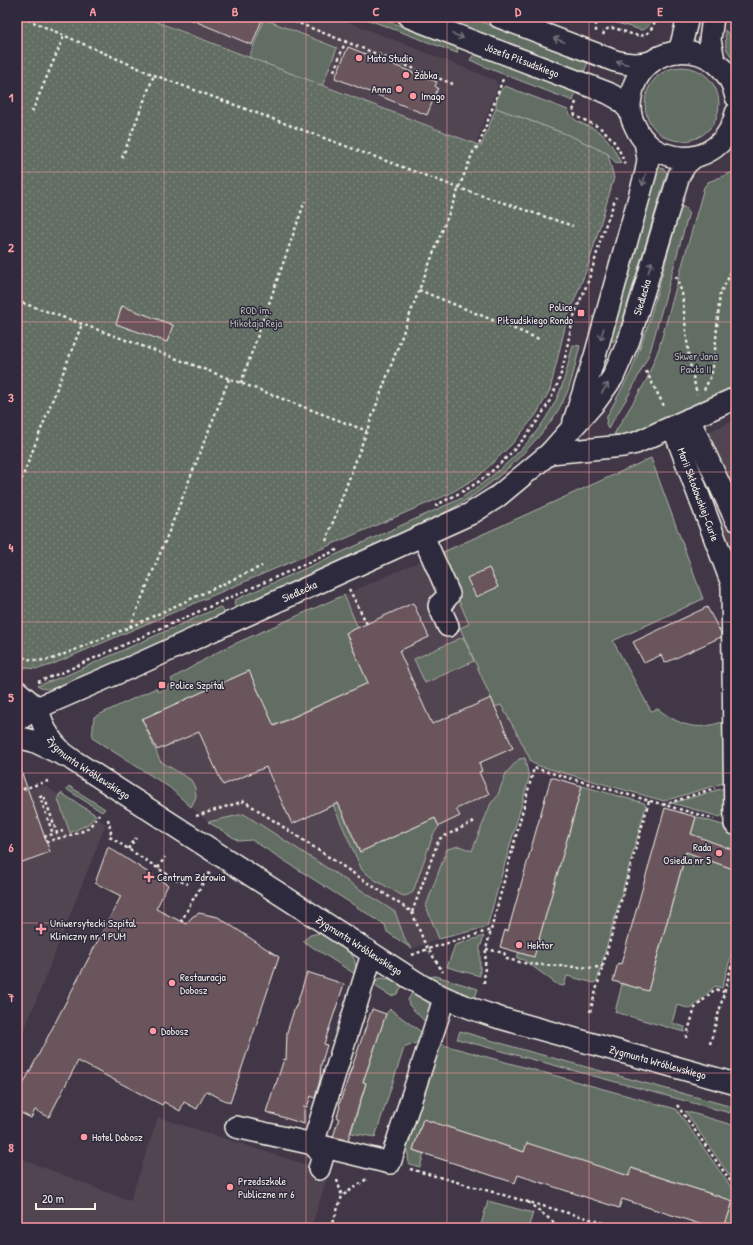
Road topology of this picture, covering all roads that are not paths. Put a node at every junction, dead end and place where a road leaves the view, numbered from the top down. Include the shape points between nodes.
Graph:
1 (409, 17) edge
2 (499, 17) edge
3 (688, 17) edge
4 (713, 17) edge
5 (677, 52) junction
6 (714, 60) junction
7 (651, 62) junction
8 (736, 94) edge
9 (630, 111) junction
10 (736, 113) edge
11 (645, 141) junction
12 (728, 141) edge
13 (694, 157) junction
14 (736, 398) edge
15 (690, 415) junction
16 (571, 429) junction
17 (550, 453) junction
18 (736, 520) edge
19 (423, 536) junction
20 (448, 626) dead end
21 (25, 687) edge
22 (37, 708) junction
23 (17, 713) edge
24 (17, 721) edge
25 (17, 737) edge
26 (74, 762) junction
27 (735, 824) road end
28 (372, 954) junction
29 (444, 999) junction
30 (736, 1084) edge
31 (236, 1127) dead end
32 (313, 1144) junction
33 (319, 1169) dead end

1 -> 9 street, Józefa Piłsudskiego via 608,93
7 -> 2 street via 628,65
3 - 5 street
4 - 6 street via 710,40
5 - 6 street via 695,53
5 - 7 street
6 - 8 street via 728,76
7 - 9 street via 641,72 634,85
9 - 11 street via 633,123
10 - 12 street
11 - 13 street via 665,154 680,158
11 -> 16 street, Siedlecka via 648,159 646,172 595,356
12 - 13 street
16 -> 13 street, Siedlecka via 613,377 629,340 678,175
14 - 15 street
15 - 17 street via 636,443
15 - 18 street
15 - 27 street, Marii Skłodowskiej-Curie via 732,584
16 - 17 street, Siedlecka
17 - 19 street, Siedlecka via 497,497 470,514
19 - 20 street via 449,594 439,606
19 - 22 street, Siedlecka via 132,668
21 - 22 street
22 - 23 street, Siedlecka
22 - 24 street, Siedlecka
22 - 26 street, Zygmunta Wróblewskiego via 53,742
25 - 26 street via 45,746
26 - 28 street, Zygmunta Wróblewskiego
28 - 29 street, Zygmunta Wróblewskiego
28 - 32 street
29 - 30 street, Zygmunta Wróblewskiego via 500,1018
29 - 32 street via 390,1163
31 - 32 street
32 - 33 street via 323,1156

